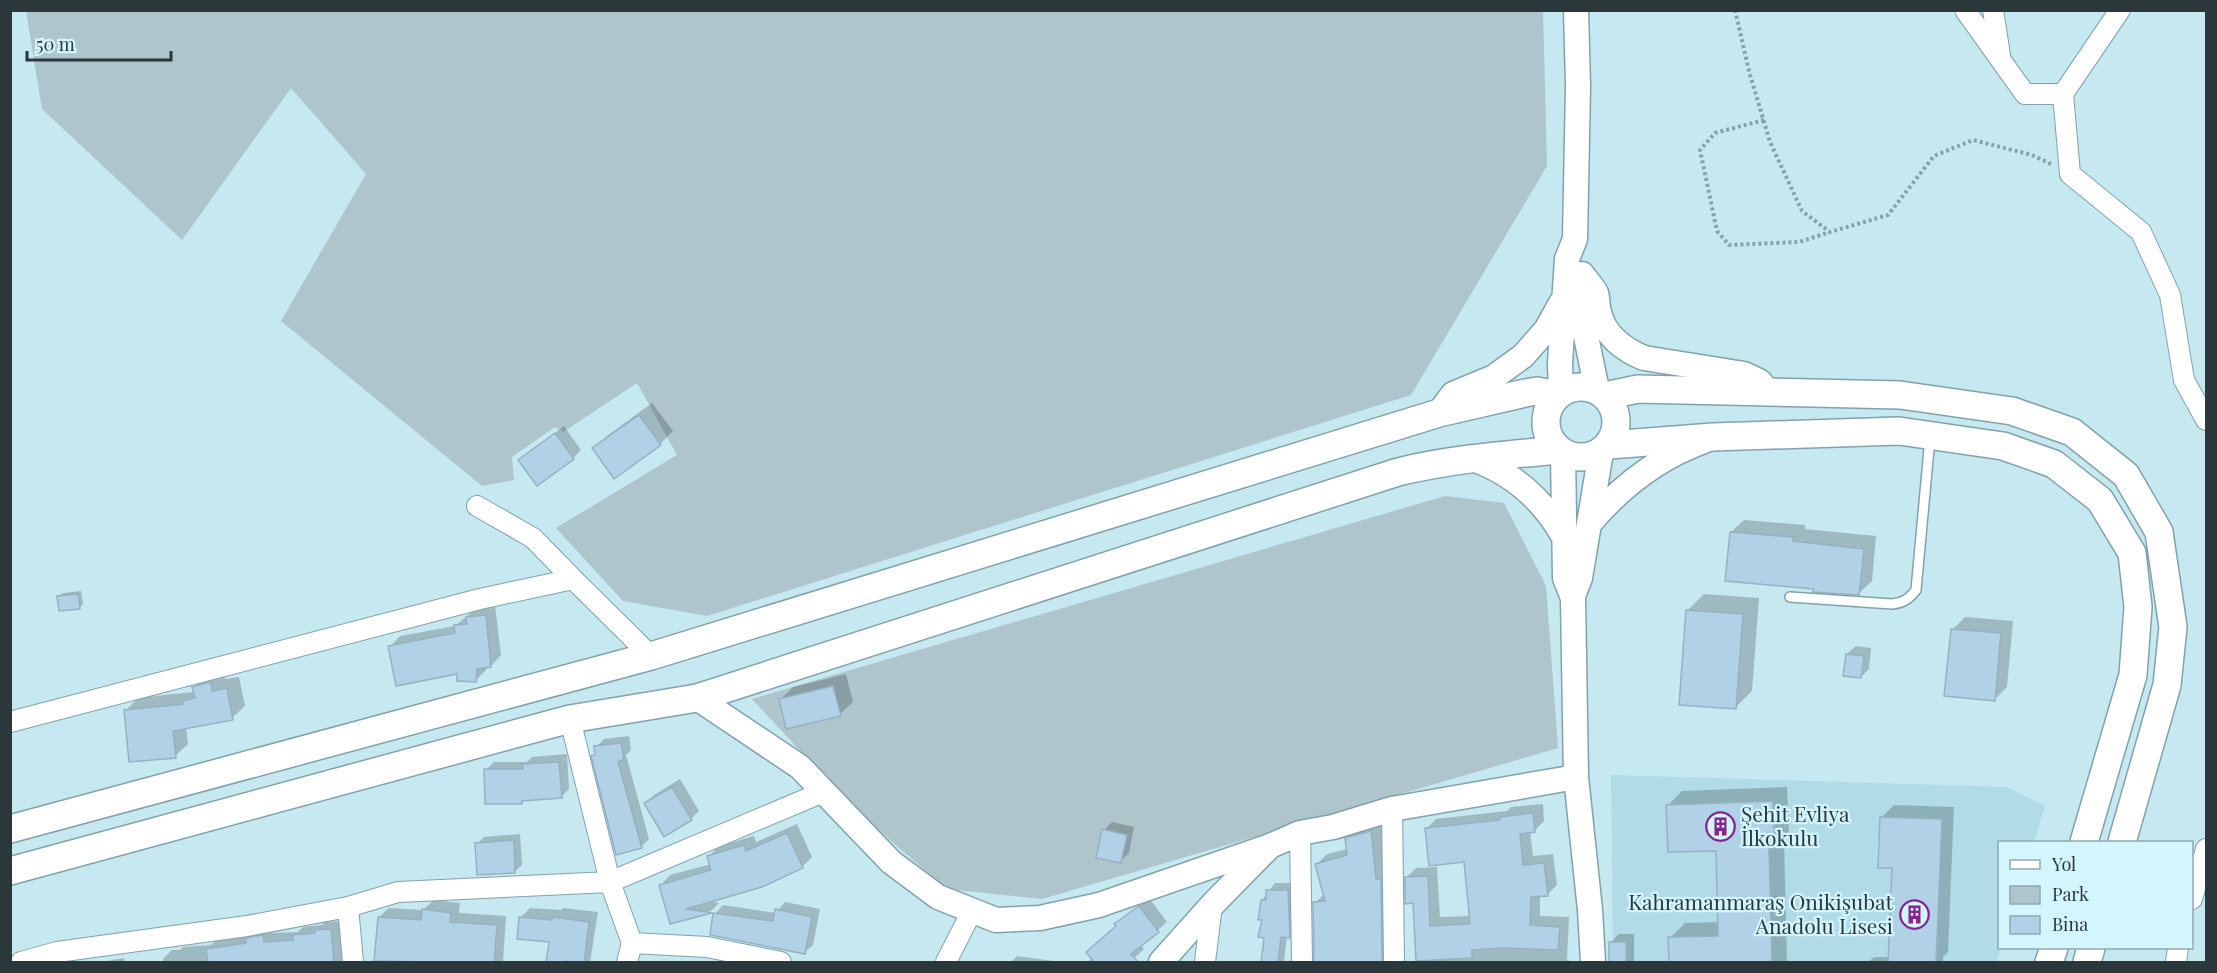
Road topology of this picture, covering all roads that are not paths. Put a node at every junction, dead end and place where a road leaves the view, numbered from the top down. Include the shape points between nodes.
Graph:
1 (1576, 10) edge
2 (1965, 10) edge
3 (1993, 10) edge
4 (2120, 10) edge
5 (2001, 61) junction
6 (2063, 94) junction
7 (1575, 239) junction
8 (1582, 274) junction
9 (1565, 296) junction
10 (1770, 392) junction
11 (1601, 393) junction
12 (1560, 394) junction
13 (1439, 413) junction
14 (2206, 420) edge
15 (1930, 435) junction
16 (1713, 437) junction
17 (1605, 448) junction
18 (1561, 451) junction
19 (1470, 458) junction
20 (477, 506) dead end
21 (1589, 524) junction
22 (1564, 538) junction
23 (573, 579) junction
24 (1790, 597) dead end
25 (1573, 598) junction
26 (651, 656) junction
27 (697, 698) junction
28 (570, 719) junction
29 (10, 722) edge
30 (1576, 777) junction
31 (823, 792) junction
32 (1392, 809) junction
33 (10, 829) edge
34 (1300, 833) junction
35 (2085, 841) edge
36 (2122, 841) edge
37 (1270, 846) junction
38 (2206, 849) edge
39 (10, 871) edge
40 (610, 882) junction
41 (2193, 895) edge
42 (1212, 905) junction
43 (348, 907) junction
44 (972, 911) junction
45 (633, 943) junction
46 (59, 957) edge
47 (21, 963) edge
48 (352, 963) edge
49 (627, 963) edge
50 (781, 963) edge
51 (946, 963) edge
52 (1161, 963) edge
53 (1205, 963) edge
54 (1302, 963) edge
55 (1394, 963) edge
56 (1593, 963) edge

1 - 7 street
2 - 5 street
3 - 5 street
4 - 6 street
5 - 6 street via 2025,94
6 - 14 street via 2070,174 2141,232 2170,295 2184,380
7 - 8 street via 1582,258
7 - 9 street via 1567,259
8 - 10 street via 1596,293 1603,324 1624,347 1644,358 1744,375 1759,381
8 - 11 street via 1582,317
9 - 12 street
9 - 13 street via 1546,330 1523,356 1494,377 1453,394
10 - 11 main road via 1638,389
10 - 36 main road via 1900,395 2012,411 2072,432 2126,475 2158,532 2173,627 2167,685
11 - 12 main road via 1579,387
11 - 17 main road via 1616,414 1617,424 1615,435
12 - 13 main road via 1525,393
12 - 18 main road via 1547,412 1546,423 1547,433
13 - 26 main road
15 - 16 main road via 1899,430
15 - 24 lane via 1916,590 1912,596 1892,604
15 - 35 main road via 2003,446 2054,464 2100,500 2132,553 2138,606 2133,675
16 - 17 main road
16 - 21 street via 1641,473
17 - 18 main road via 1582,458
17 - 21 street
18 - 19 main road
18 - 22 street
19 - 22 street via 1501,471 1531,492
19 - 27 main road via 1398,472
20 - 23 street via 533,538
21 - 25 street
22 - 25 street via 1565,578
23 - 26 street
23 - 29 street via 480,599
25 - 30 street
26 - 33 main road
27 - 28 main road
27 - 31 street via 800,767
28 - 39 main road
28 - 40 street
30 - 32 street
30 - 56 street
31 - 40 street
31 - 44 street via 891,862 938,897
32 - 34 street
32 - 55 street
34 - 37 street
34 - 54 street
37 - 42 street
37 - 44 street via 1089,907 1040,918 996,920
38 - 41 street
40 - 43 street via 398,892
40 - 45 street
42 - 52 street
42 - 53 street
43 - 46 street
43 - 48 street
44 - 51 street
45 - 49 street
45 - 50 street via 707,947
46 - 47 street

